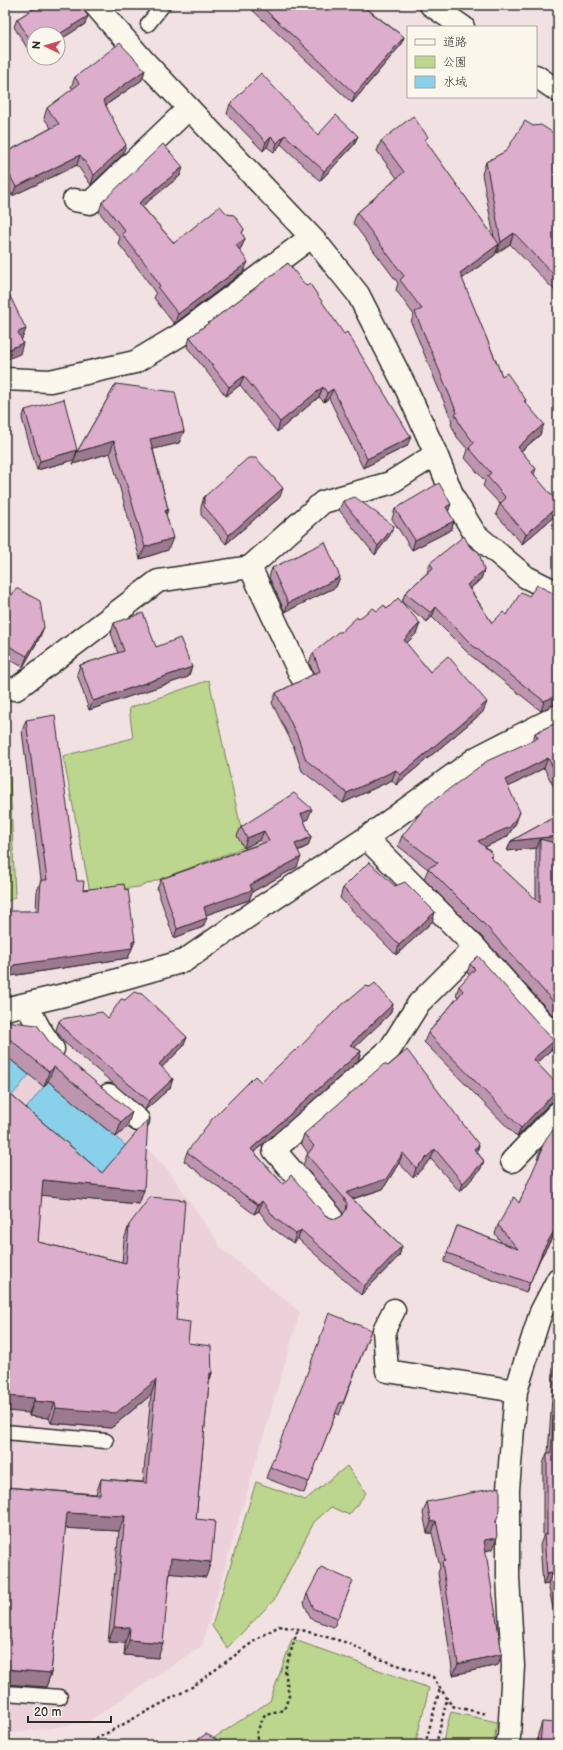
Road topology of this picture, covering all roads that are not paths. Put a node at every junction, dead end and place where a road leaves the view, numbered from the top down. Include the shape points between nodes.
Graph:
1 (95, 5) edge
2 (163, 5) edge
3 (431, 5) edge
4 (148, 24) dead end
5 (462, 26) edge
6 (537, 77) edge
7 (558, 91) edge
8 (189, 108) junction
9 (74, 200) dead end
10 (311, 237) junction
11 (5, 378) edge
12 (436, 454) junction
13 (250, 567) junction
14 (558, 593) edge
15 (301, 676) dead end
16 (5, 688) edge
17 (558, 716) edge
18 (366, 838) junction
19 (475, 947) junction
20 (26, 1004) junction
21 (5, 1009) edge
22 (558, 1040) edge
23 (68, 1062) edge
24 (91, 1081) edge
25 (558, 1113) edge
26 (138, 1120) dead end
27 (512, 1161) dead end
28 (332, 1216) dead end
29 (558, 1279) edge
30 (394, 1310) dead end
31 (516, 1391) junction
32 (5, 1432) edge
33 (106, 1441) dead end
34 (5, 1693) edge
35 (60, 1697) dead end
36 (507, 1745) edge

1 - 8 street
2 - 4 lane
3 - 5 street
6 - 7 street
8 - 9 street via 90,203
8 - 10 street
10 - 11 street via 180,335 135,362 50,381
10 - 12 street via 358,294
12 - 13 street via 390,483 323,502
12 - 14 street via 454,499 475,534 526,577
13 - 15 street
13 - 16 street via 158,581 16,689
17 - 18 street via 478,757
18 - 19 street
18 - 20 street via 184,961
19 - 22 street
19 - 28 street via 419,1003 390,1049 274,1150
20 - 21 street
20 - 23 street via 38,1028 56,1052
24 - 26 street
25 - 27 street
29 - 31 street via 542,1312
30 - 31 street via 384,1330 387,1372
31 - 36 street via 508,1489 508,1577 513,1666
32 - 33 lane
34 - 35 lane

